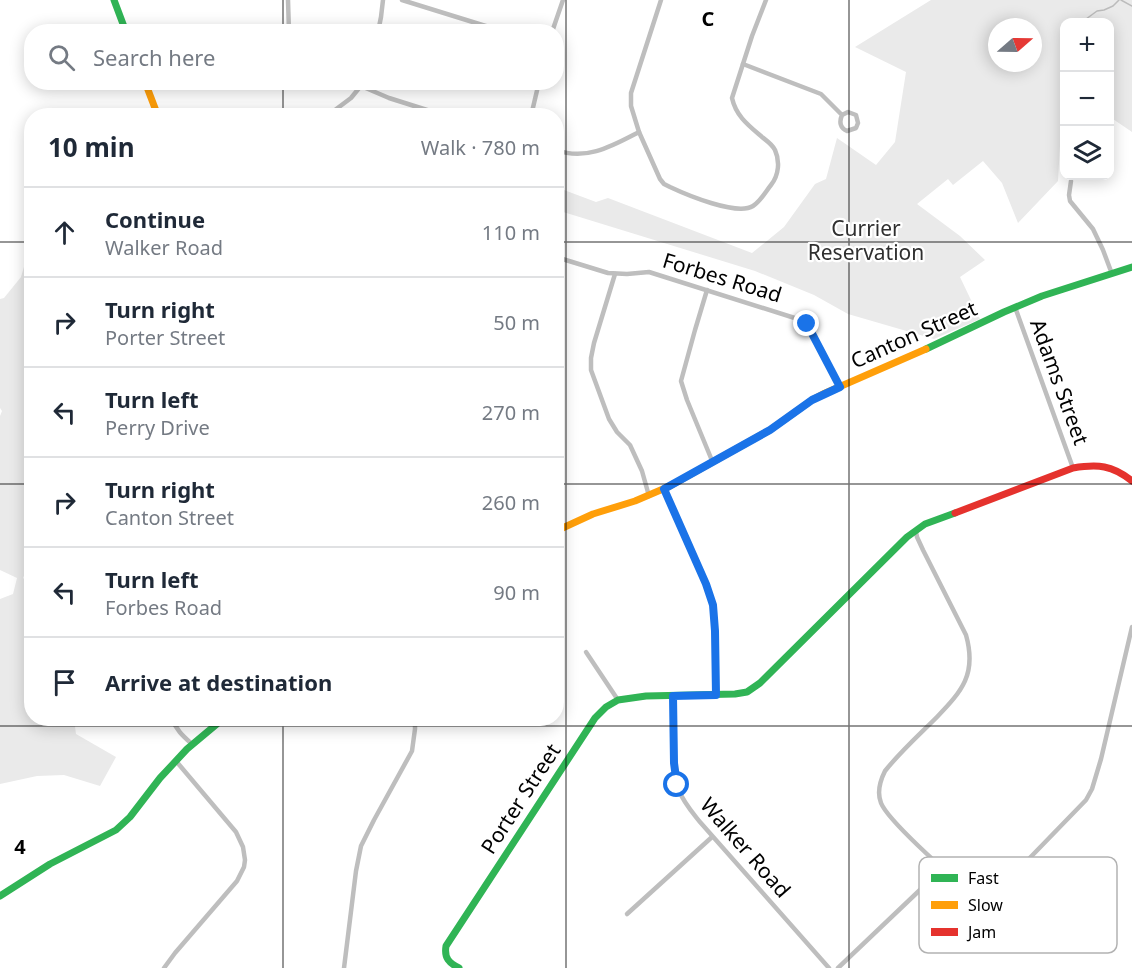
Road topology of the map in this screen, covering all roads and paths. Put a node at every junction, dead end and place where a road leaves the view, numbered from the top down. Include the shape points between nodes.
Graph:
1 (114, 0) edge
2 (288, 0) edge
3 (383, 0) edge
4 (402, 0) edge
5 (563, 0) edge
6 (662, 0) edge
7 (766, 0) edge
8 (123, 24) edge
9 (289, 24) edge
10 (380, 24) edge
11 (479, 24) edge
12 (555, 24) edge
13 (743, 64) junction
14 (148, 90) edge
15 (357, 90) edge
16 (374, 90) edge
17 (537, 90) edge
18 (155, 108) edge
19 (338, 108) edge
20 (421, 108) edge
21 (533, 108) edge
22 (842, 115) junction
23 (639, 132) junction
24 (564, 152) edge
25 (1071, 181) dead end
26 (564, 259) edge
27 (1132, 267) edge
28 (615, 274) junction
29 (1112, 274) junction
30 (707, 290) junction
31 (1015, 308) junction
32 (840, 387) junction
33 (713, 463) junction
34 (1073, 468) junction
35 (1132, 481) edge
36 (664, 489) junction
37 (649, 496) junction
38 (564, 527) edge
39 (916, 532) junction
40 (1132, 627) edge
41 (586, 652) dead end
42 (1125, 659) junction
43 (1132, 662) edge
44 (716, 695) junction
45 (673, 696) junction
46 (618, 700) junction
47 (175, 726) edge
48 (214, 726) edge
49 (415, 726) edge
50 (192, 744) junction
51 (176, 761) junction
52 (712, 837) junction
53 (932, 857) edge
54 (1031, 857) edge
55 (919, 891) edge
56 (0, 896) edge
57 (627, 914) dead end
58 (164, 968) edge
59 (344, 968) edge
60 (459, 968) edge
61 (829, 968) edge
62 (838, 968) edge

1 - 8 street
2 - 9 street
3 - 10 street
4 - 11 street
5 - 12 street
6 - 23 street via 631,93
7 - 13 street
13 - 22 street via 821,94
13 - 23 street via 732,98 734,106 746,123 772,146 778,159 774,181 753,206 737,209 718,205 664,184
14 - 18 street
15 - 19 street
16 - 20 street
17 - 21 street
22 - 22 street via 842,127 848,131 856,128 856,115
23 - 24 street via 588,154
25 - 29 street via 1070,201 1093,229
26 - 28 street, Forbes Road
27 - 29 street, Canton Street
28 - 30 street, Forbes Road via 649,272
28 - 37 street via 594,343 591,370 609,419 630,445
29 - 31 street, Canton Street
30 - 32 street, Forbes Road via 807,324
30 - 33 street via 681,381
31 - 32 street, Canton Street
31 - 34 street, Adams Street
32 - 33 street, Canton Street via 812,400
33 - 36 street, Canton Street
34 - 35 street via 1108,466
34 - 39 street via 925,524
36 - 37 street, Canton Street
36 - 44 street via 713,605
37 - 38 street, Canton Street
39 - 44 street via 756,687
39 - 53 street via 966,635 969,668 956,698 886,769 880,796 889,816
40 - 42 street
41 - 46 street
42 - 43 street
42 - 54 street via 1092,789
44 - 45 street
45 - 46 street
45 - 52 street, Walker Road via 678,789
46 - 60 street, Porter Street via 591,723 446,946 446,960
47 - 50 street
48 - 50 street
49 - 59 street via 412,751 361,846
50 - 51 street
51 - 56 street via 116,830 50,864
51 - 58 street via 236,832 245,860 237,881
52 - 57 street
52 - 61 street, Walker Road
55 - 62 street

